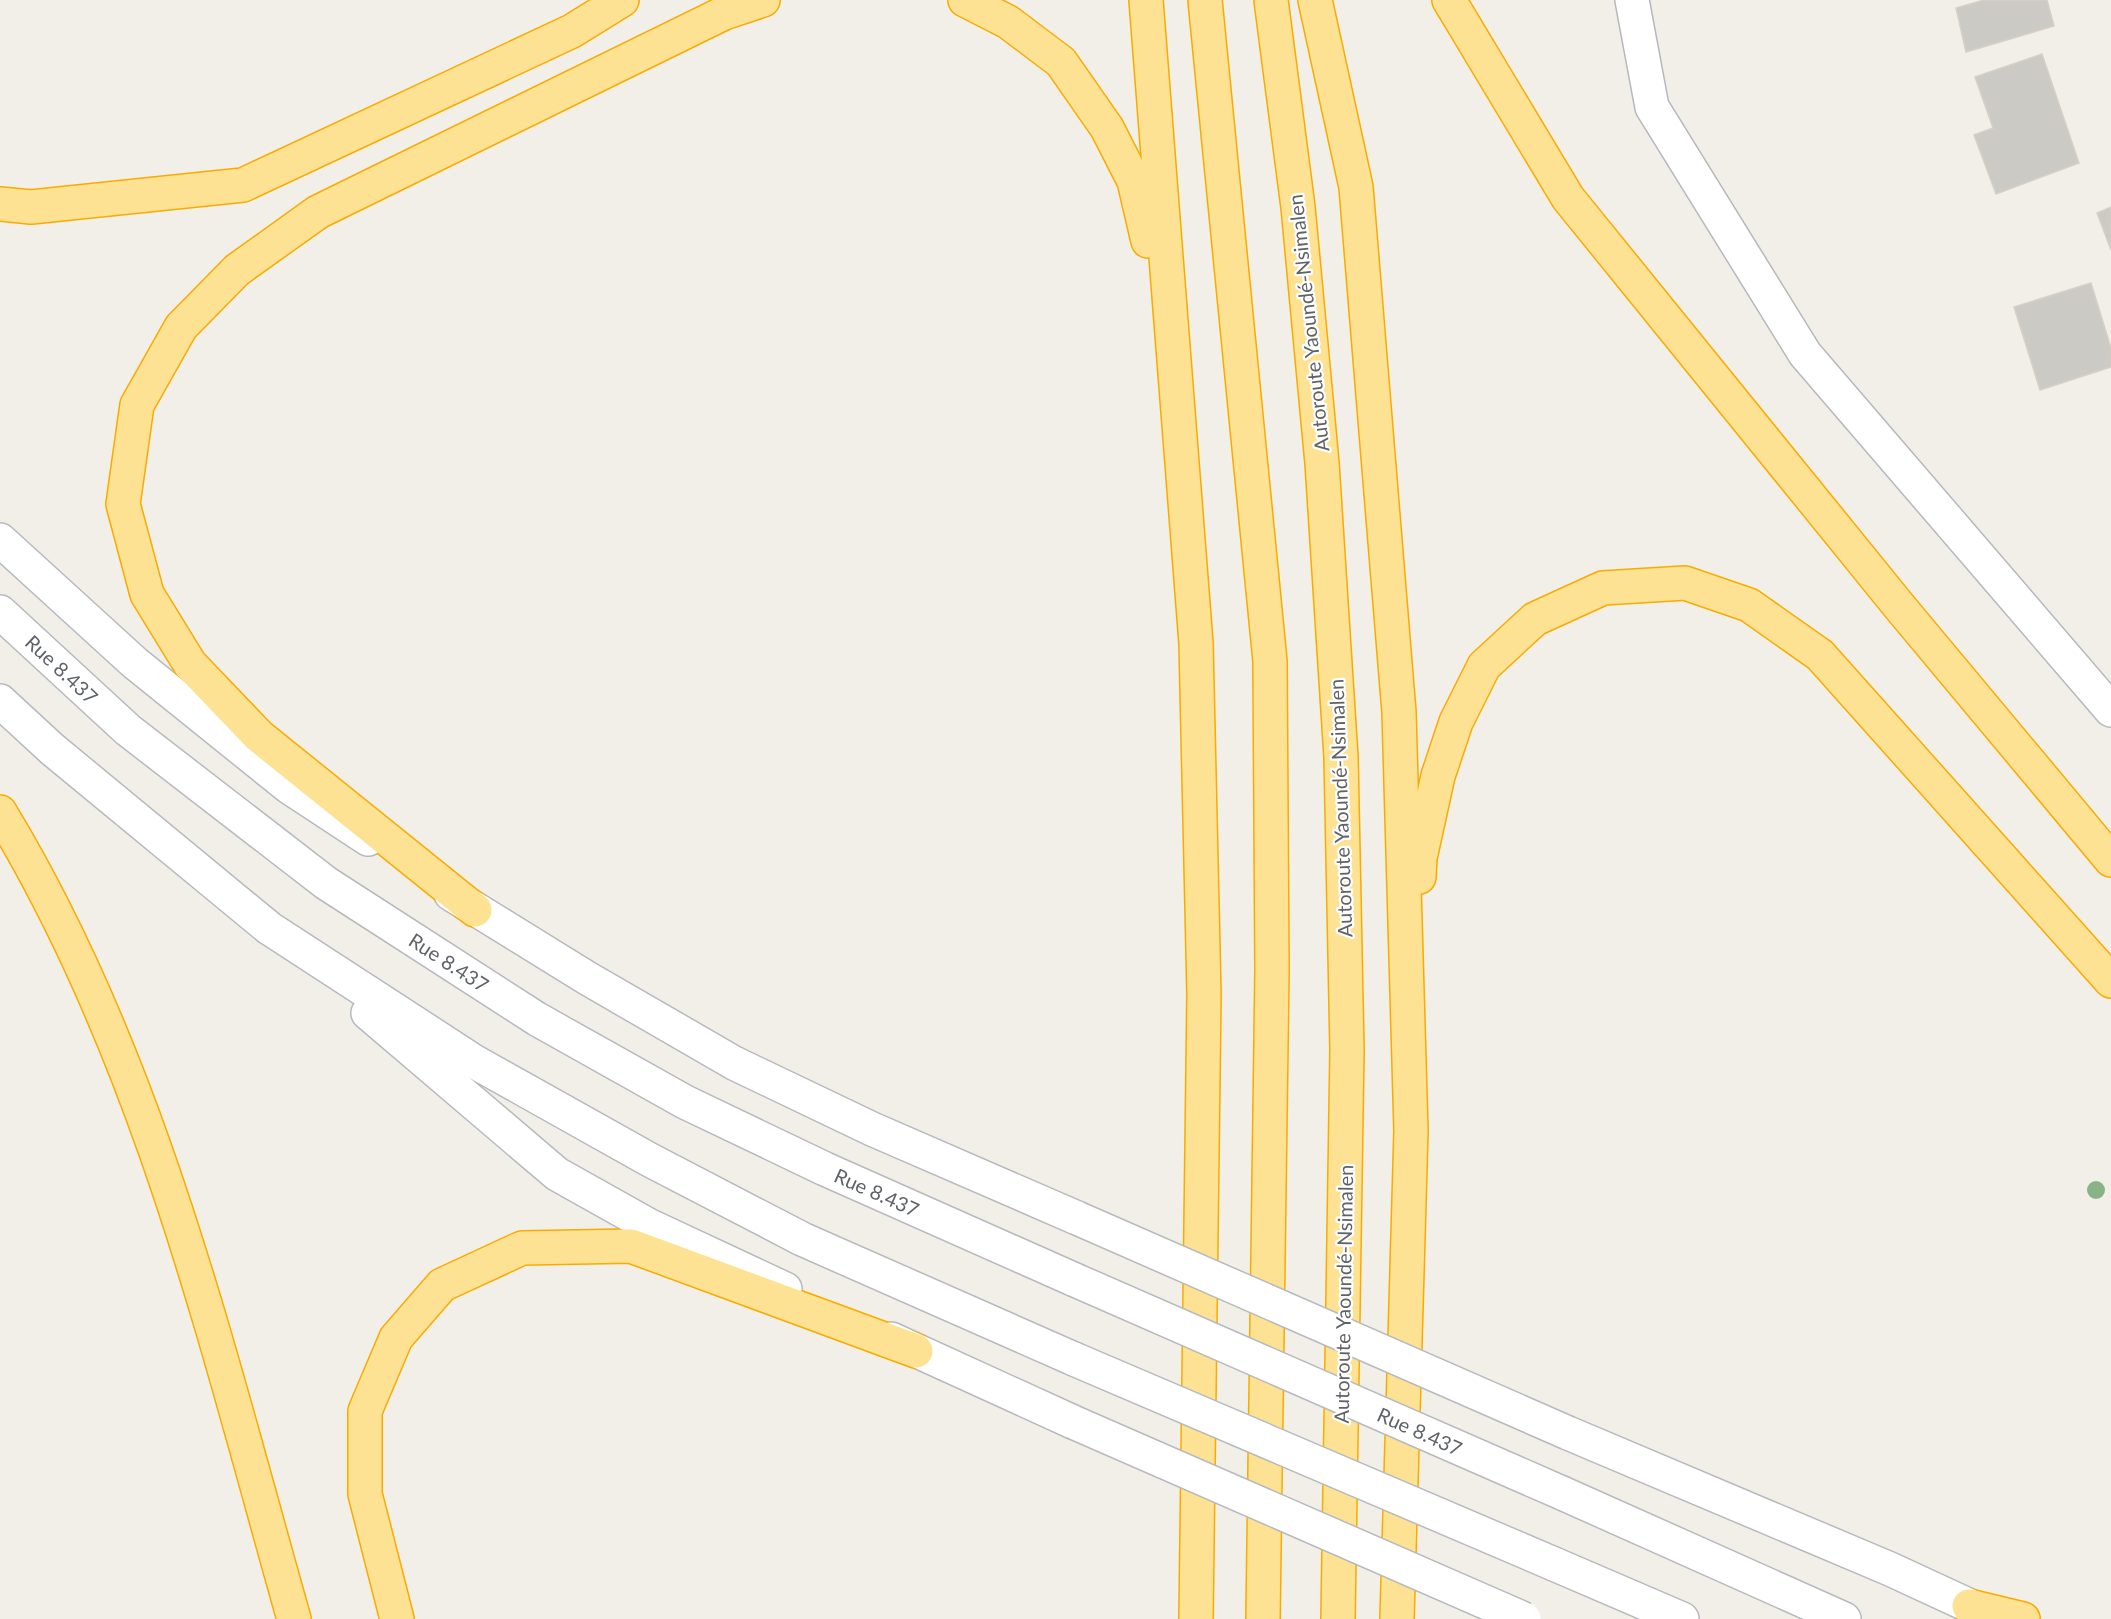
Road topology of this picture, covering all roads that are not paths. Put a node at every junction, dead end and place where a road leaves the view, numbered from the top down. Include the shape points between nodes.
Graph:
1 (622, 0) edge
2 (763, 0) edge
3 (965, 0) edge
4 (1146, 0) edge
5 (1205, 0) edge
6 (1271, 0) edge
7 (1315, 0) edge
8 (1449, 0) edge
9 (1632, 0) edge
10 (0, 204) edge
11 (1173, 344) junction
12 (0, 540) edge
13 (0, 612) edge
14 (0, 701) edge
15 (2111, 710) edge
16 (0, 812) edge
17 (2111, 860) edge
18 (475, 910) junction
19 (269, 928) junction
20 (2111, 981) edge
21 (1408, 1008) junction
22 (916, 1351) junction
23 (1983, 1612) edge
24 (294, 1619) edge
25 (398, 1619) edge
26 (1196, 1619) edge
27 (1263, 1619) edge
28 (1338, 1619) edge
29 (1397, 1619) edge
30 (1524, 1619) edge
31 (1683, 1619) edge
32 (1844, 1619) edge
33 (2023, 1619) edge

1 - 10 highway via 573,31 243,185 31,207
2 - 18 highway via 724,13 318,212 237,270 181,327 137,405 123,504 147,594 190,664 259,736
3 - 11 highway via 1008,22 1061,62 1107,128 1134,181
4 - 11 highway
5 - 27 highway via 1270,661 1272,970
6 - 28 highway, Autoroute Yaoundé-Nsimalen via 1298,207 1321,451 1341,757 1347,1050
7 - 21 highway via 1357,198 1399,712
8 - 17 highway via 1568,198
9 - 15 main road via 1652,107 1805,354
11 - 26 highway via 1196,643 1204,994
12 - 18 main road via 135,663 289,787
13 - 32 main road, Rue 8.437, bridge via 128,730 326,883 537,1018 696,1107 825,1169
14 - 19 main road via 52,749
16 - 24 highway via 87,975 144,1119 189,1246
18 - 23 main road, bridge via 734,1063 872,1129
19 - 22 main road via 558,1174 648,1226
19 - 31 main road, bridge via 475,1062 802,1239
20 - 21 highway via 1820,655 1749,605 1684,583 1603,588 1535,619 1484,666 1456,722 1438,776 1420,858
21 - 29 highway via 1412,1131
22 - 25 highway via 631,1246 522,1248 442,1286 396,1338 365,1411 365,1494
22 - 30 main road, bridge
23 - 33 highway

